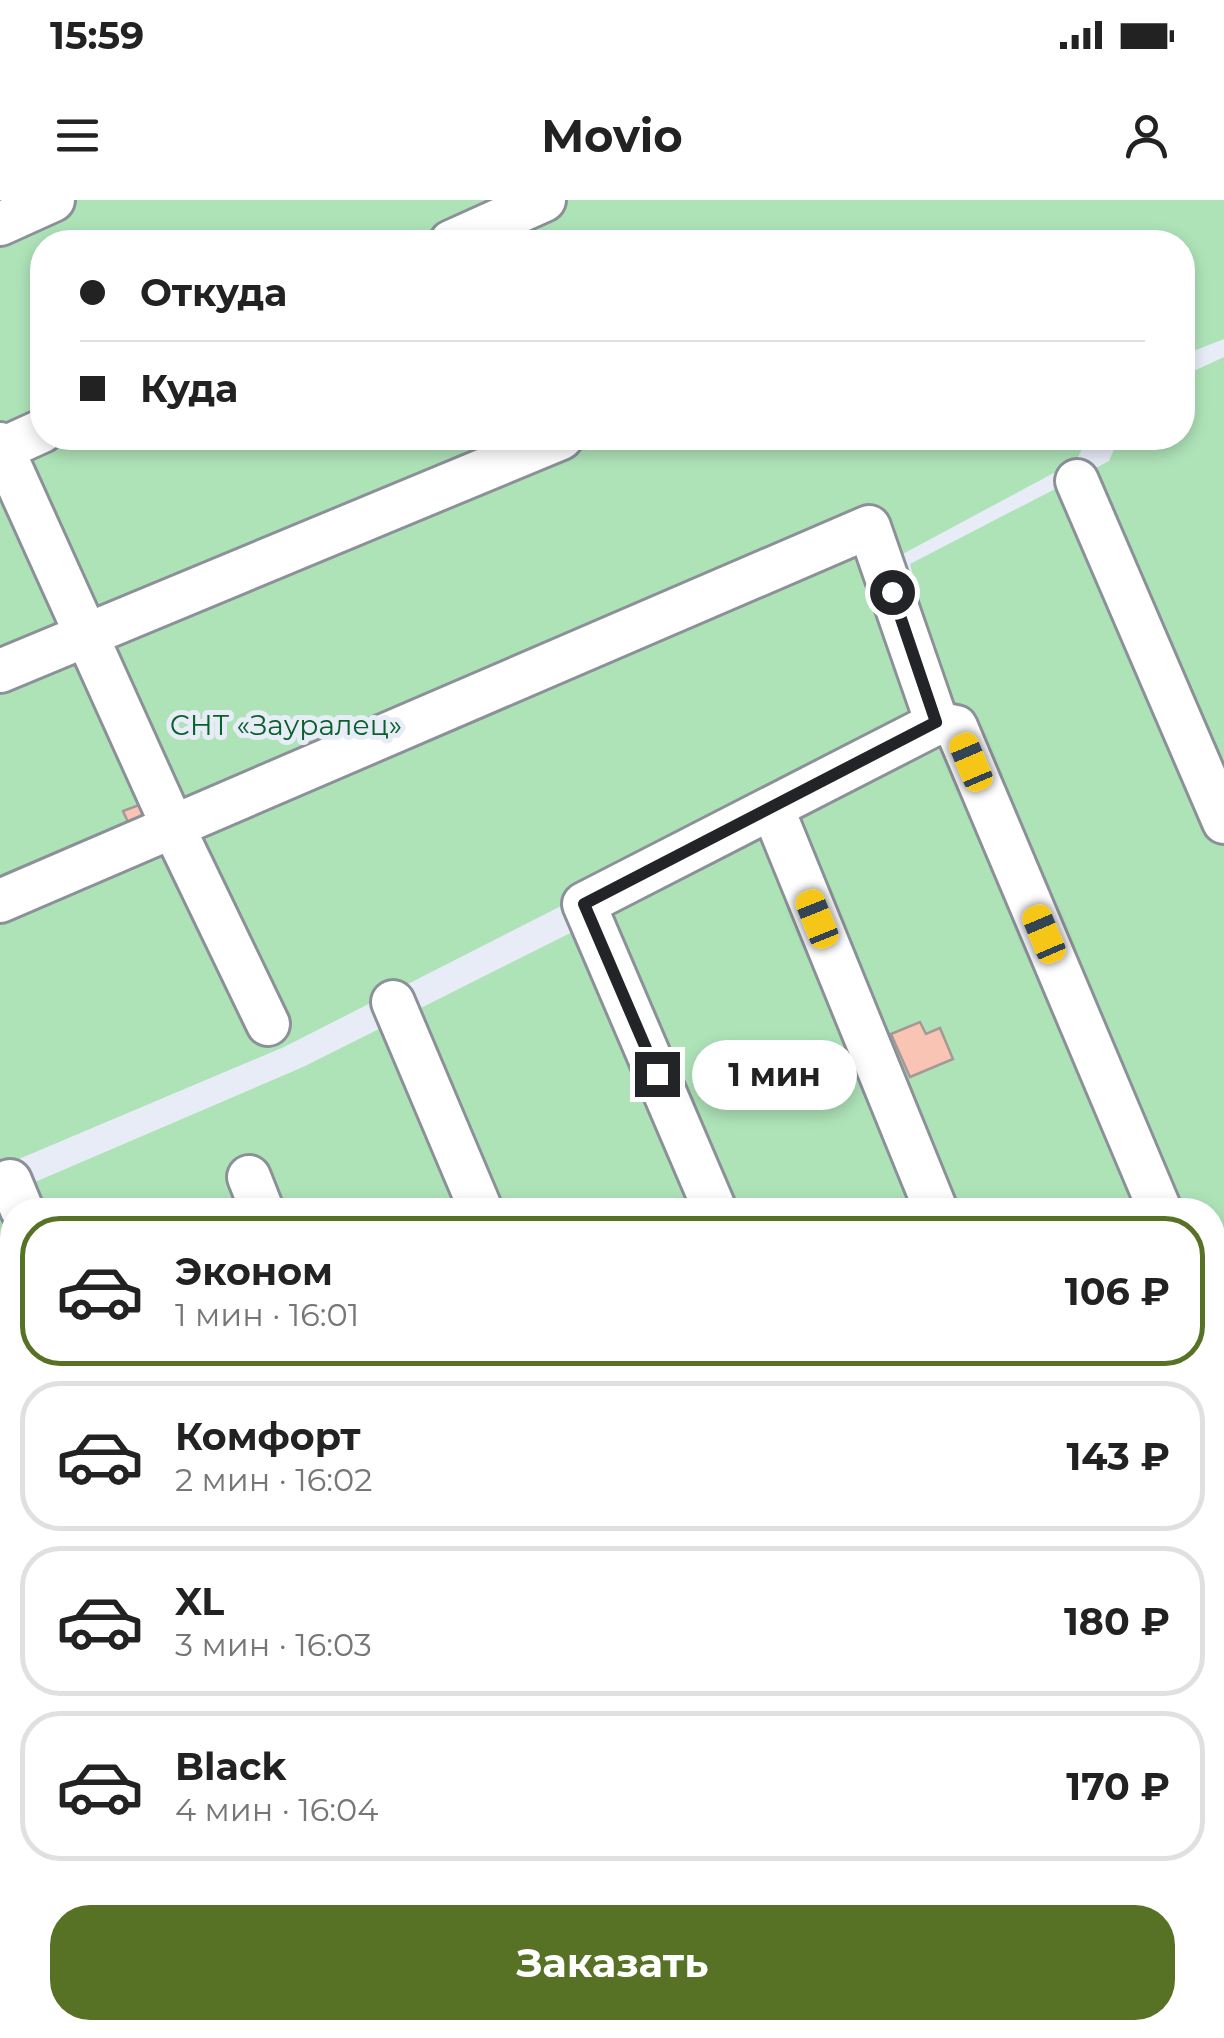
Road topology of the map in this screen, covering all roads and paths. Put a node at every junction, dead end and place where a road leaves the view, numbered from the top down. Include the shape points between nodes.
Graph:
1 (53, 200) edge
2 (544, 200) edge
3 (0, 224) edge
4 (478, 230) edge
5 (30, 436) edge
6 (1, 448) edge
7 (531, 450) edge
8 (1077, 481) dead end
9 (89, 634) junction
10 (0, 672) edge
11 (936, 722) junction
12 (773, 810) junction
13 (1224, 822) edge
14 (174, 829) junction
15 (0, 902) edge
16 (393, 1002) dead end
17 (268, 1024) dead end
18 (477, 1198) edge
19 (710, 1198) edge
20 (931, 1198) edge
21 (1155, 1198) edge

1 - 3 street
2 - 4 street
5 - 6 street
6 - 9 street
7 - 9 street
8 - 13 street
9 - 10 street
9 - 14 street
11 - 12 street
11 - 14 street via 869,527
11 - 21 street via 956,727
12 - 19 street via 584,904
12 - 20 street
14 - 15 street
14 - 17 street
16 - 18 street

